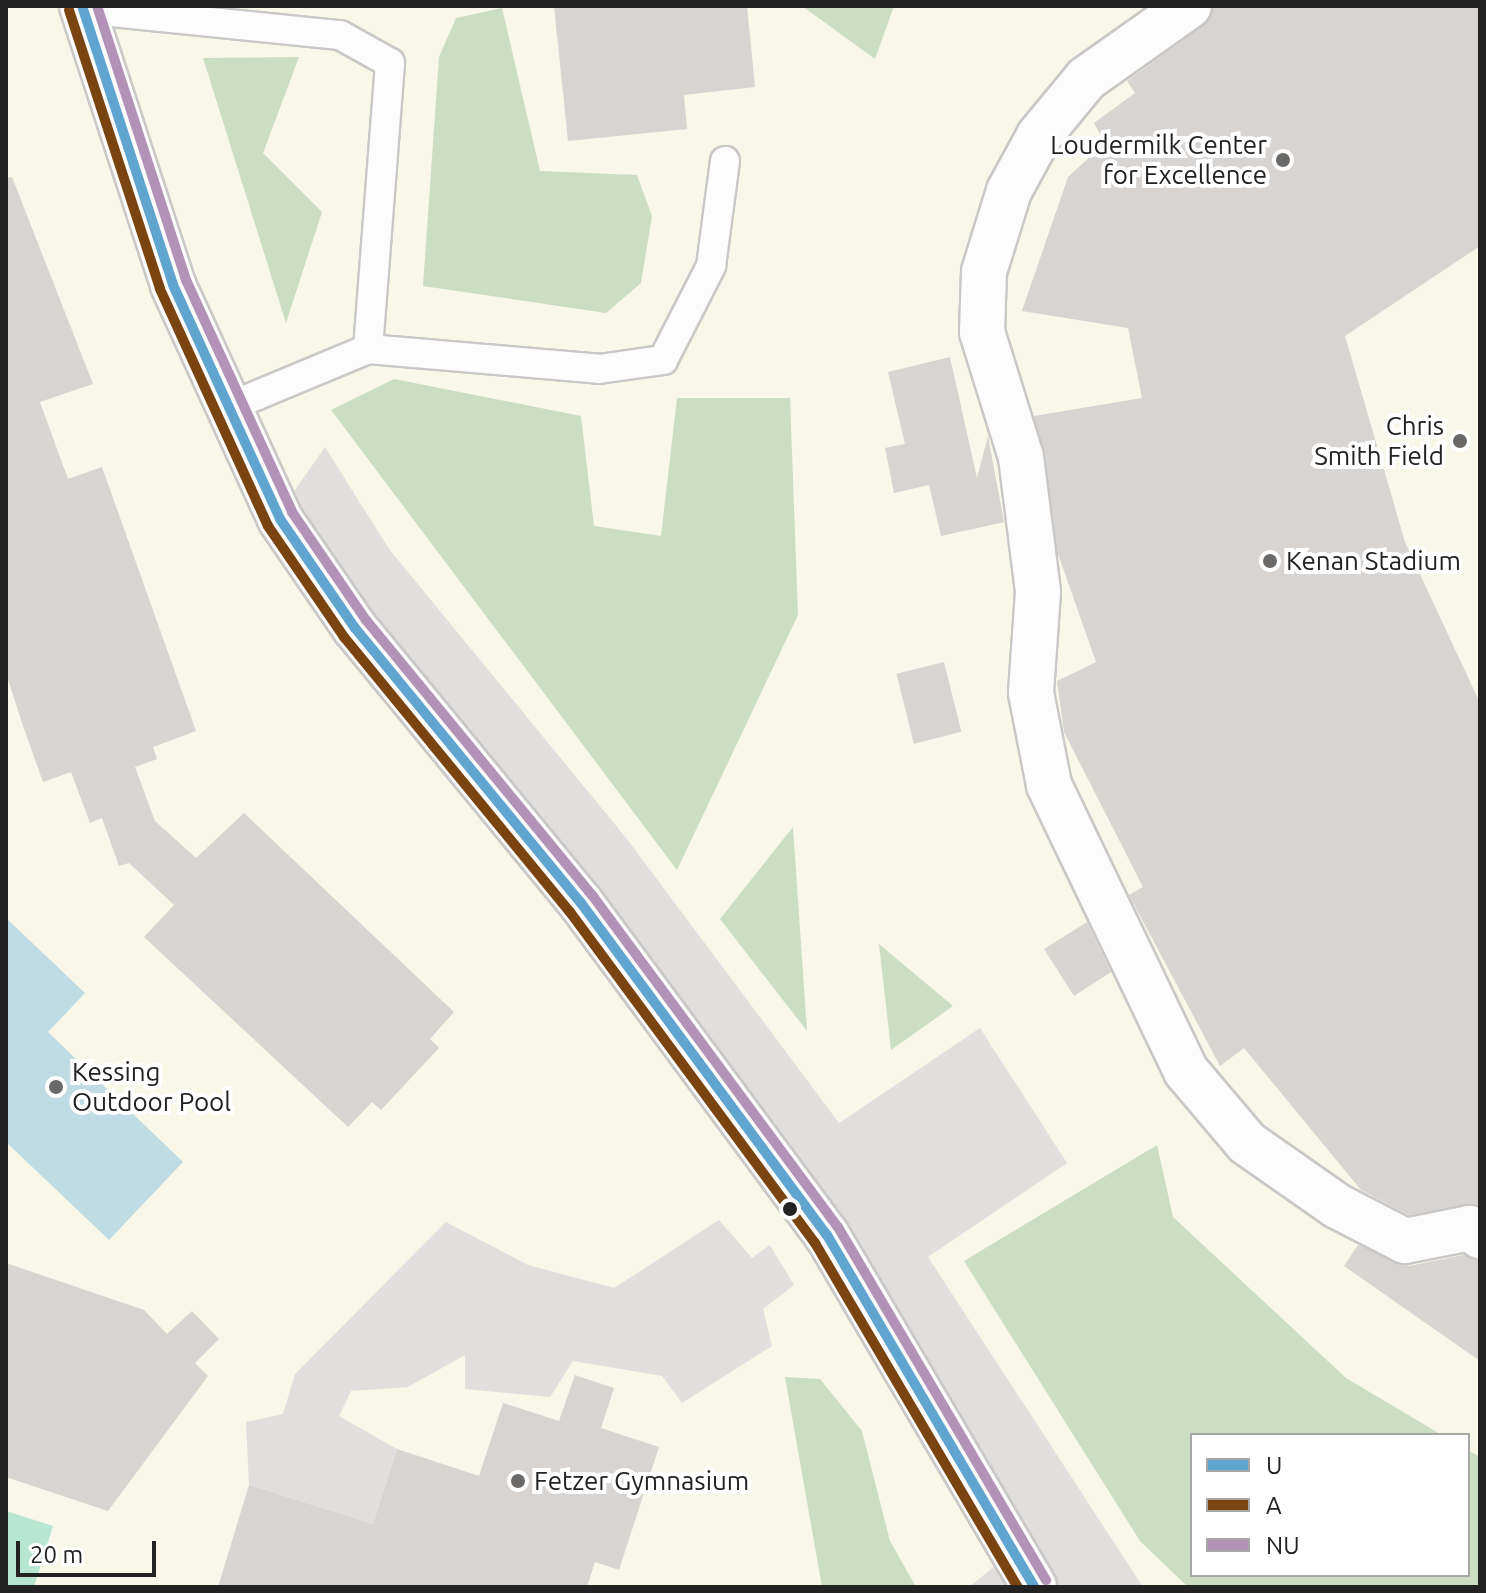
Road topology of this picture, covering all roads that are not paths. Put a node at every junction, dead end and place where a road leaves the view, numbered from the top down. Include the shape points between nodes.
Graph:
1 (1189, 6) edge
2 (82, 8) edge
3 (725, 161) dead end
4 (368, 349) junction
5 (224, 409) junction
6 (1480, 1236) edge
7 (1034, 1587) edge

1 - 6 street via 1086,79 1039,136 1009,191 984,272 982,332 1025,487 1038,592 1031,693 1049,785 1186,1071 1247,1143 1337,1206 1405,1241 1470,1228
2 - 4 lane via 340,35 390,63
2 - 5 street via 173,285
3 - 4 lane via 711,266 663,360 599,369
4 - 5 lane
5 - 7 street via 280,519 355,628 581,903 827,1235

